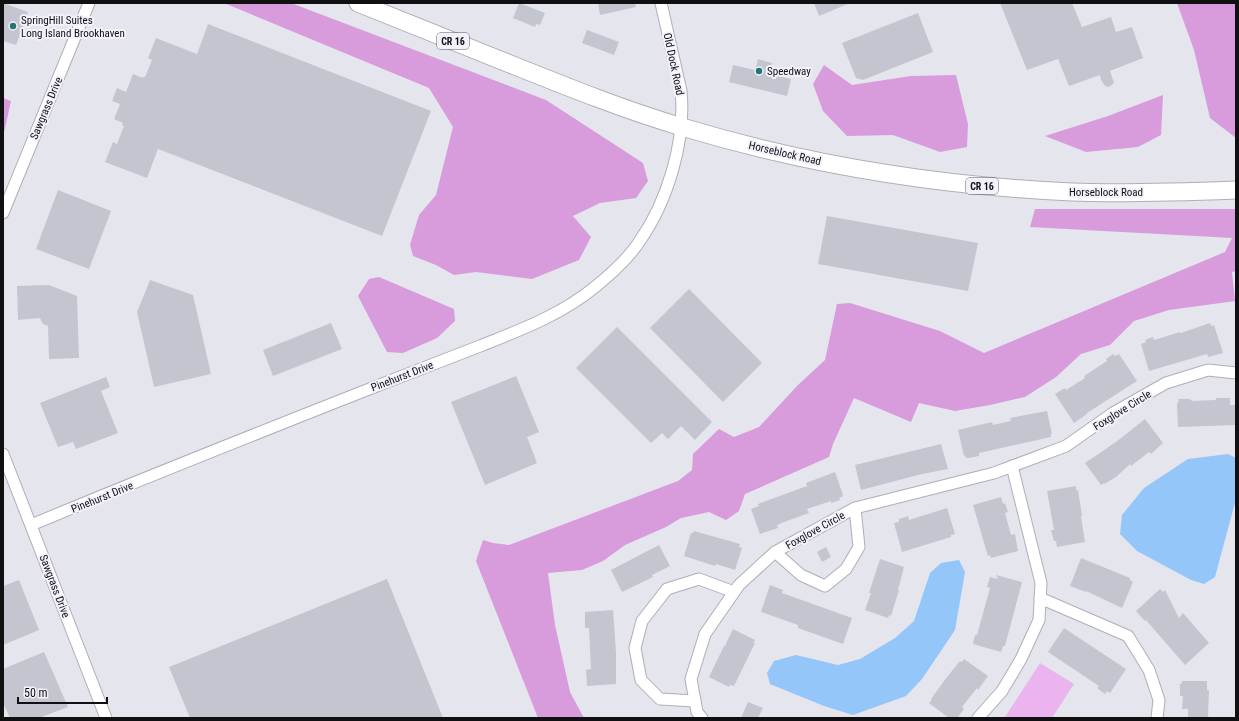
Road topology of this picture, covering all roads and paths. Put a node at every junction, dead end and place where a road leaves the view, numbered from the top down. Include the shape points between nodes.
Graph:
1 (89, 3) edge
2 (358, 3) edge
3 (661, 3) edge
4 (681, 126) junction
5 (1236, 190) edge
6 (3, 213) edge
7 (1236, 373) edge
8 (3, 454) edge
9 (1012, 466) junction
10 (854, 508) junction
11 (31, 526) junction
12 (775, 552) junction
13 (734, 592) junction
14 (1040, 598) junction
15 (695, 701) junction
16 (106, 718) edge
17 (702, 718) edge
18 (978, 718) edge
19 (1157, 718) edge

1 - 6 street, Sawgrass Drive
2 - 4 main road, Horseblock Road / CR 16 via 589,95
3 - 4 street, Old Dock Road via 681,91
4 - 5 main road, Horseblock Road / CR 16 via 810,159 968,185 1074,192
4 - 11 street, Pinehurst Drive via 667,184 657,210 642,237 627,257 596,287 564,309 546,319
7 - 9 street, Foxglove Circle via 1208,370 1166,383 1113,413 1066,446
8 - 11 street, Sawgrass Drive
9 - 10 street, Foxglove Circle via 994,473
9 - 14 street via 1041,584
10 - 12 street, Foxglove Circle
10 - 12 street, Foxglove Circle via 859,547 846,568 825,586 801,575
11 - 16 street, Sawgrass Drive
12 - 13 street, Foxglove Circle via 739,584
13 - 15 street, Foxglove Circle via 705,634 691,679
13 - 15 street via 699,579 667,589 642,621 635,648 641,680 660,699
14 - 18 street via 1039,620 1021,659 1002,691
14 - 19 street via 1128,636 1149,670 1159,700
15 - 17 street, Foxglove Circle via 697,712

